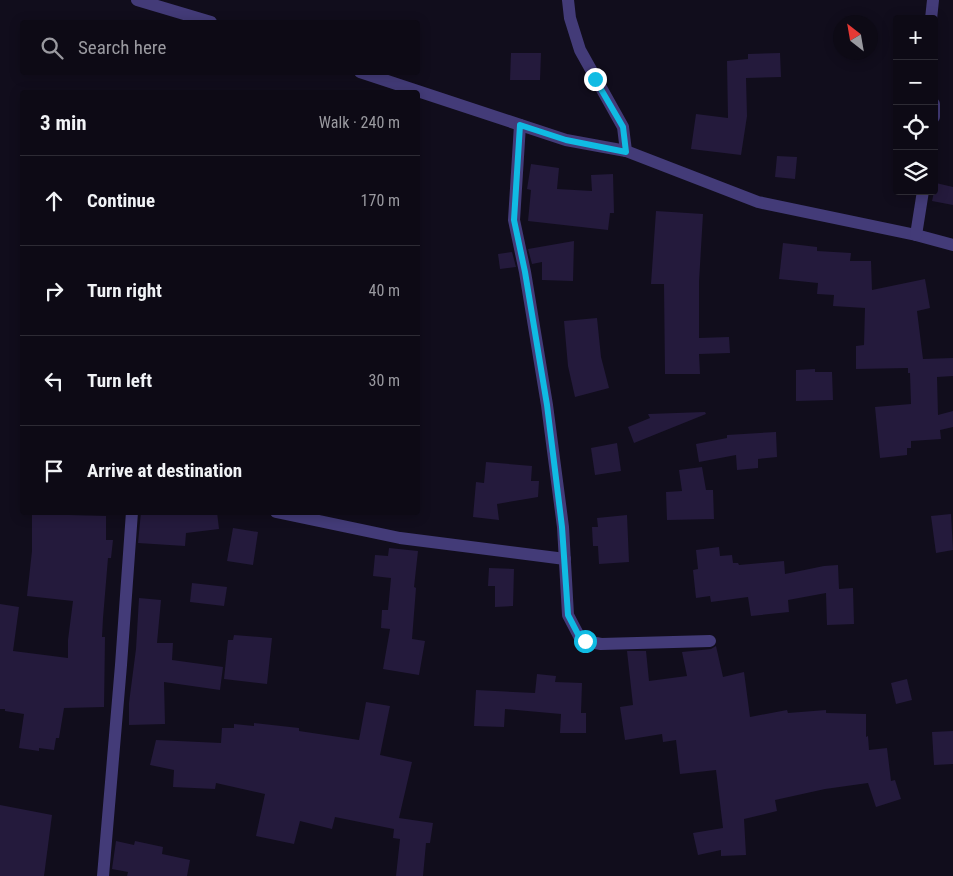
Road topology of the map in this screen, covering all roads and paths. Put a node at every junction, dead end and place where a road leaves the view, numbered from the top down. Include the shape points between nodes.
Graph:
1 (137, 0) edge
2 (568, 0) edge
3 (933, 0) edge
4 (931, 15) edge
5 (204, 20) edge
6 (369, 75) edge
7 (414, 90) edge
8 (420, 92) edge
9 (520, 125) junction
10 (626, 152) junction
11 (921, 195) edge
12 (916, 235) junction
13 (953, 245) edge
14 (132, 515) edge
15 (290, 515) edge
16 (565, 559) junction
17 (710, 641) dead end
18 (103, 876) edge

1 - 5 street
2 - 10 street via 580,50 623,127
3 - 4 street
6 - 7 street
8 - 9 street
9 - 10 street via 566,140
9 - 16 street via 514,220 547,405
10 - 12 street via 758,202
11 - 12 street
12 - 13 street
14 - 18 street
15 - 16 street via 400,538
16 - 17 street via 568,615 580,638 585,641 601,644

